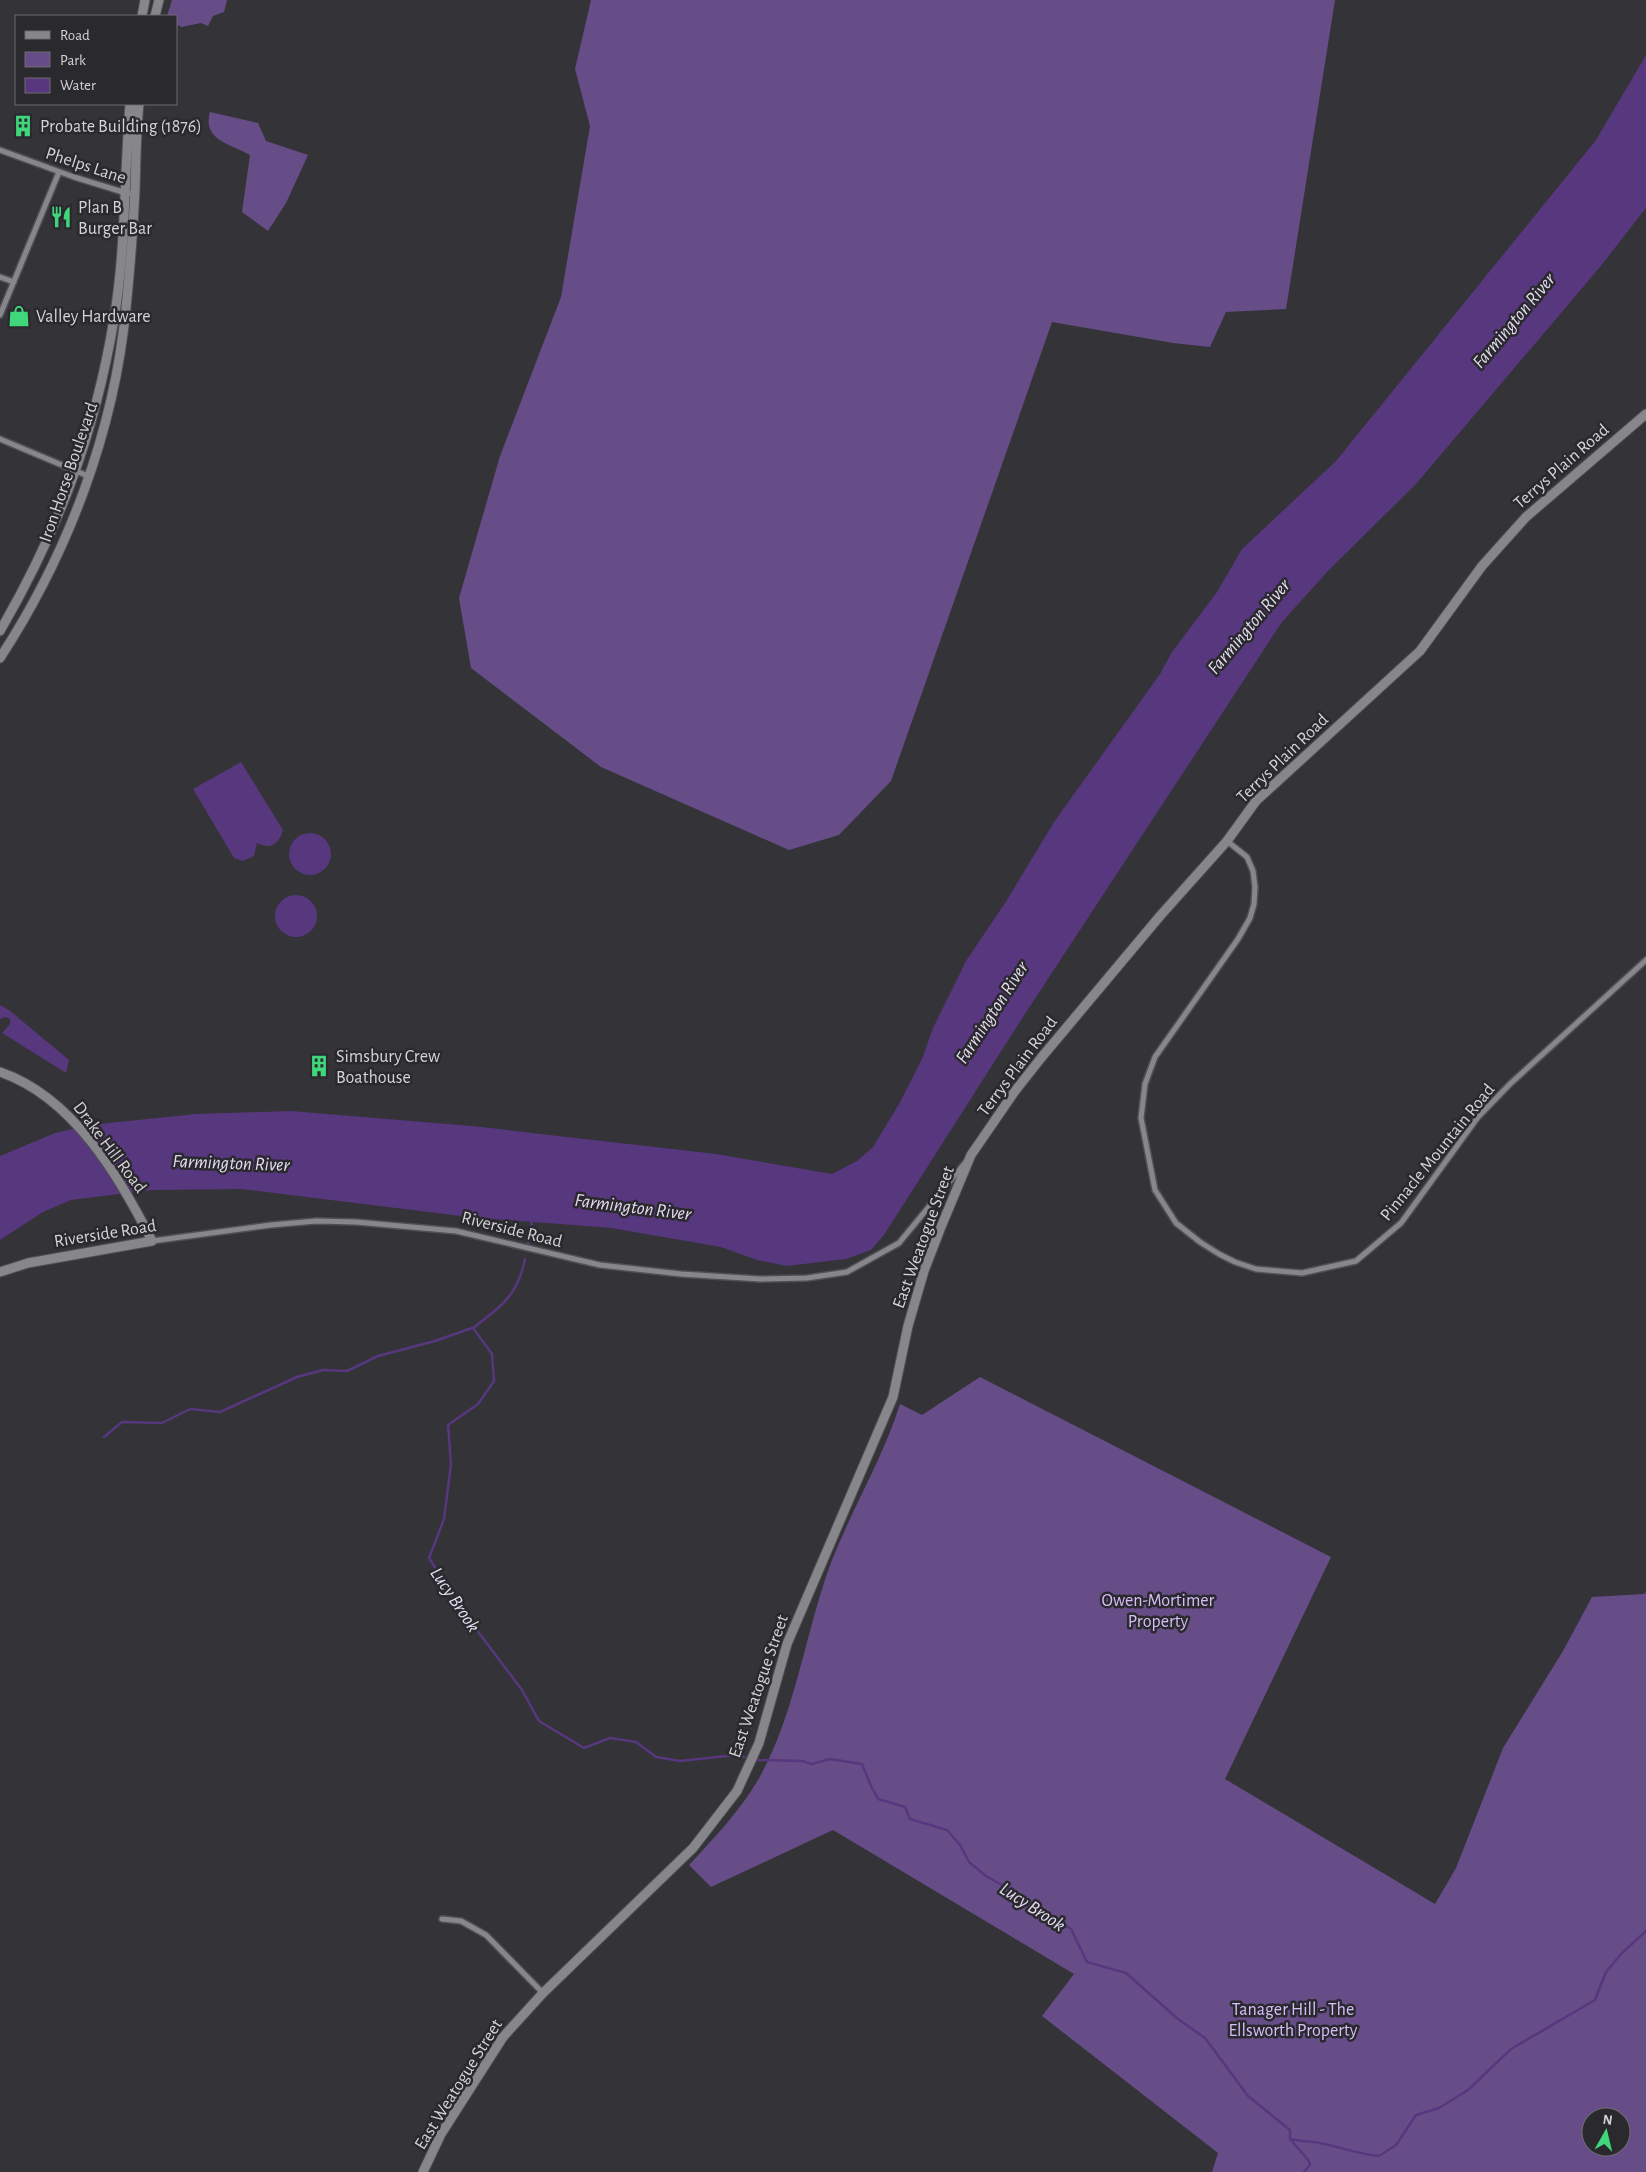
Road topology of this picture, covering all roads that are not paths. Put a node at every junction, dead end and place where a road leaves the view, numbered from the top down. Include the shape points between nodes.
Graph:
1 (145, 0) edge
2 (159, 0) edge
3 (142, 15) edge
4 (155, 15) edge
5 (130, 105) edge
6 (139, 105) edge
7 (0, 150) edge
8 (59, 172) junction
9 (130, 193) junction
10 (0, 276) edge
11 (14, 282) junction
12 (0, 315) edge
13 (1646, 414) edge
14 (0, 439) edge
15 (76, 470) junction
16 (88, 476) junction
17 (0, 631) edge
18 (0, 658) edge
19 (1227, 841) junction
20 (1646, 960) edge
21 (0, 1072) edge
22 (971, 1155) junction
23 (152, 1241) junction
24 (0, 1272) edge
25 (442, 1919) dead end
26 (543, 1993) junction
27 (423, 2172) edge

1 - 3 street
2 - 4 street
5 - 9 street, Iron Horse Boulevard
6 - 9 street, Iron Horse Boulevard
7 - 8 street, Phelps Lane
8 - 9 street, Phelps Lane
8 - 11 street
9 - 15 street, Iron Horse Boulevard via 114,318 100,390
9 - 16 street, Iron Horse Boulevard via 126,310 113,393
10 - 11 street
11 - 12 street
13 - 19 street, Terrys Plain Road via 1526,517 1482,566 1420,651 1256,801
14 - 15 street
15 - 16 street
15 - 17 street, Iron Horse Boulevard via 46,546
16 - 18 street, Iron Horse Boulevard via 53,564
19 - 20 street, Pinnacle Mountain Road via 1246,857 1252,871 1255,887 1250,918 1155,1057 1145,1084 1141,1118 1155,1190 1176,1223 1200,1242 1249,1267 1302,1273 1356,1261 1401,1223 1478,1117
19 - 22 street, Terrys Plain Road via 1041,1058
21 - 23 street, Drake Hill Road via 43,1095 77,1125 110,1168
22 - 23 street, Riverside Road via 899,1243 847,1272 807,1278 760,1279 600,1265 456,1231 356,1222 271,1225
22 - 26 street, East Weatogue Street via 924,1271 893,1397 787,1644 759,1743 737,1791 693,1848
23 - 24 street, Riverside Road via 28,1262
25 - 26 street via 461,1921 486,1935
26 - 27 street, East Weatogue Street via 503,2037 441,2134

